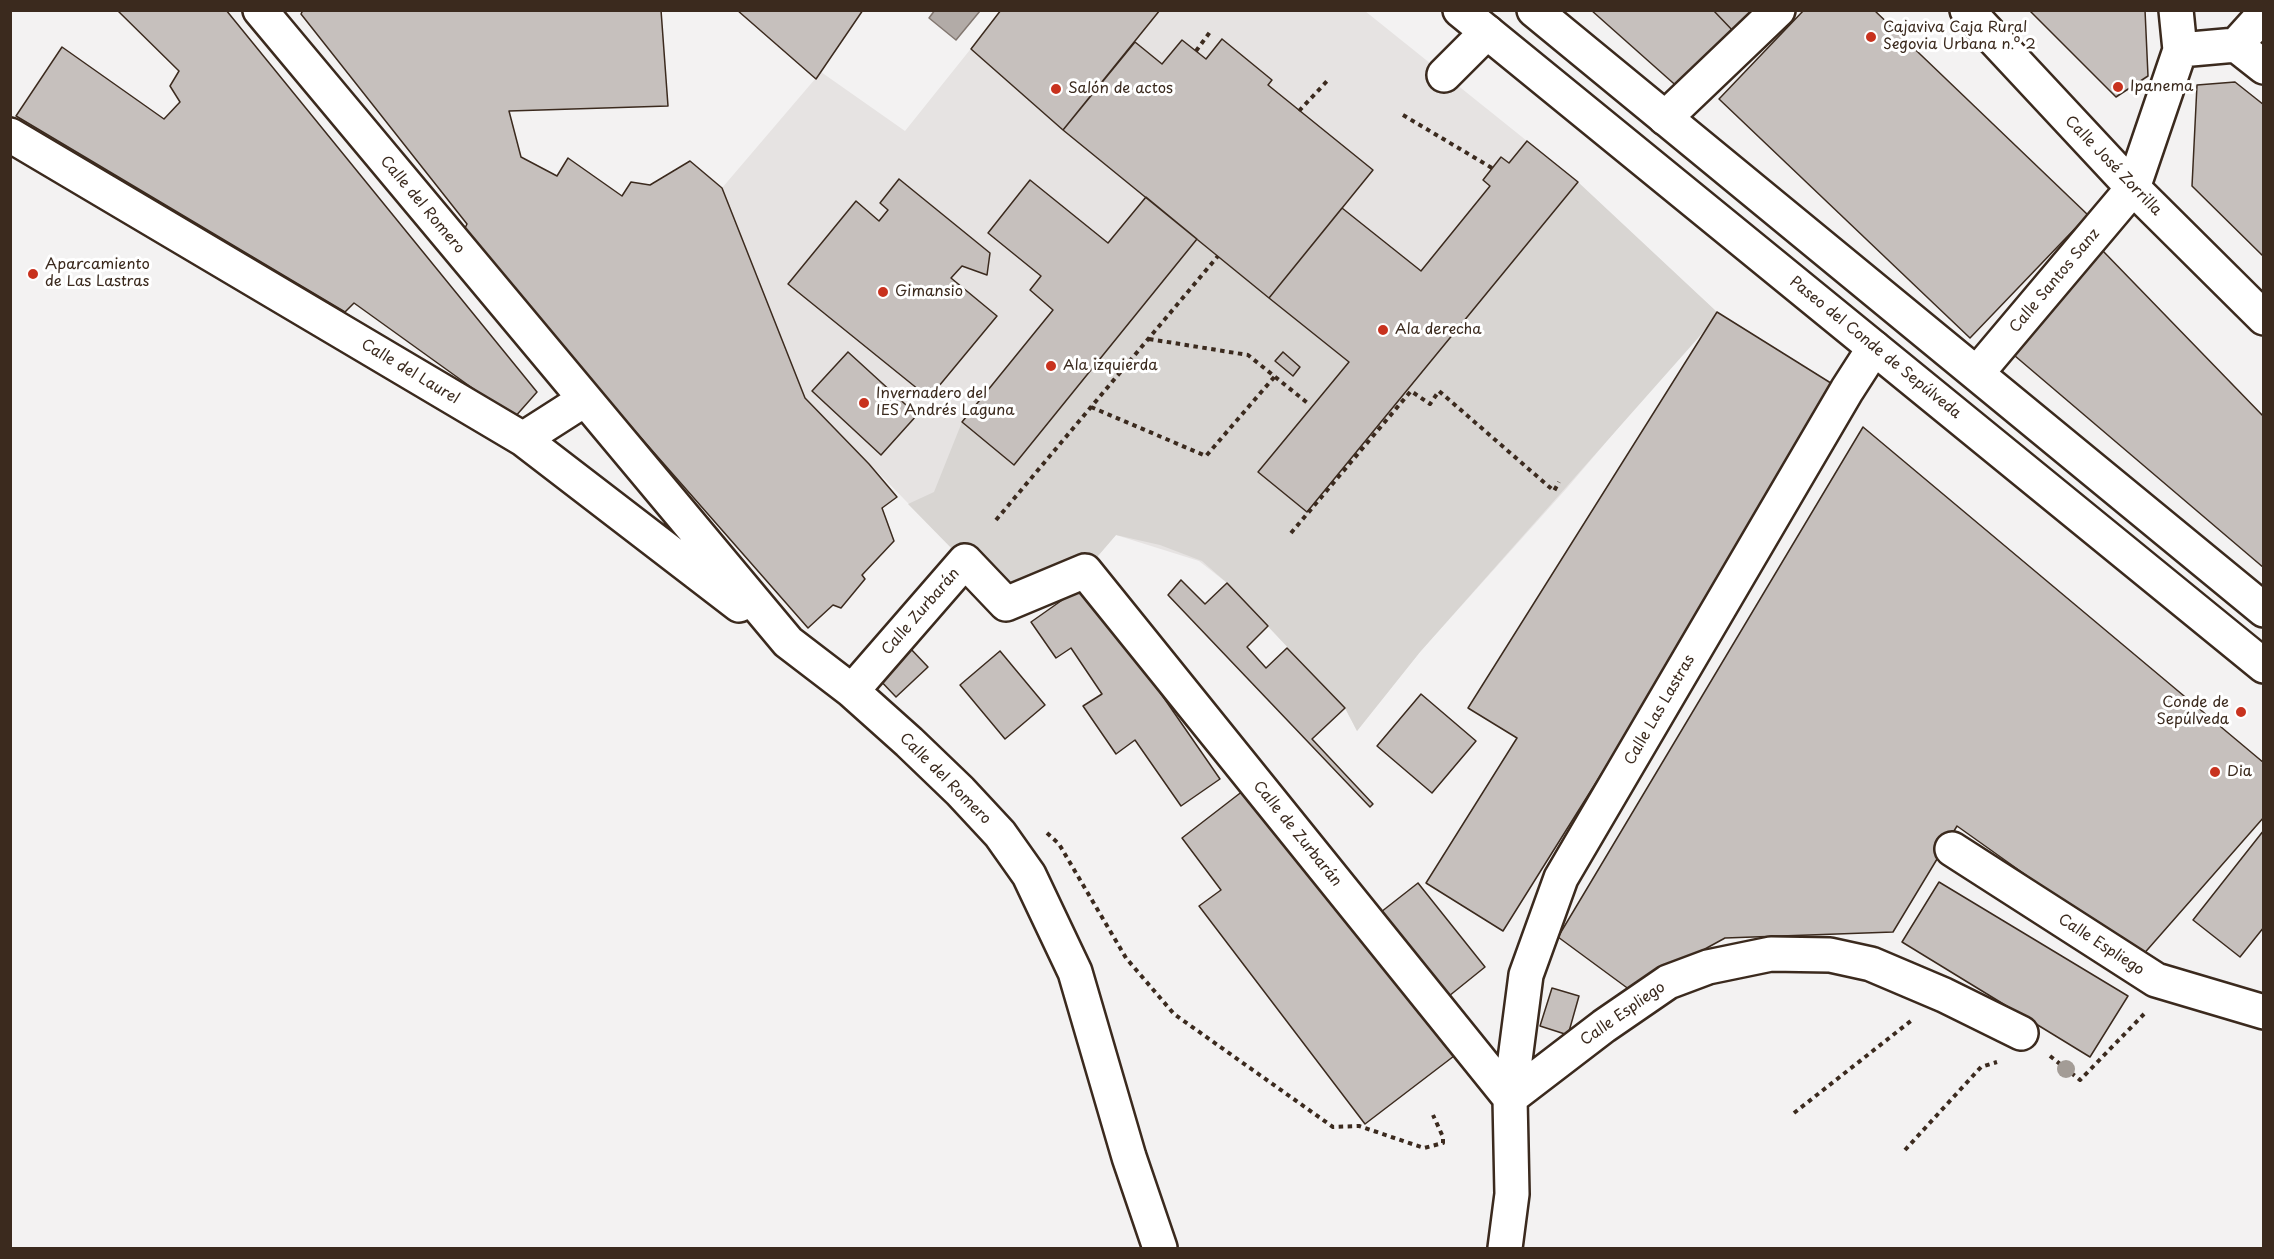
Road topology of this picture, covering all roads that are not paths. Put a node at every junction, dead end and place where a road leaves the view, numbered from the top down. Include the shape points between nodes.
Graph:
1 (260, 10) edge
2 (1460, 10) edge
3 (1534, 10) edge
4 (1778, 10) edge
5 (1967, 10) edge
6 (2176, 10) edge
7 (2264, 14) edge
8 (1486, 32) junction
9 (2236, 45) junction
10 (2180, 50) junction
11 (2264, 67) edge
12 (1444, 75) dead end
13 (1665, 118) junction
14 (10, 135) edge
15 (2133, 188) junction
16 (2264, 318) edge
17 (1874, 348) junction
18 (1977, 373) junction
19 (584, 400) junction
20 (523, 439) junction
21 (1085, 571) joint
22 (2264, 610) edge
23 (788, 642) junction
24 (2264, 666) edge
25 (852, 691) junction
26 (1952, 849) dead end
27 (2264, 1012) edge
28 (2021, 1033) dead end
29 (1510, 1098) junction
30 (1160, 1248) edge
31 (1505, 1248) edge

1 - 19 street, Calle del Romero
2 - 8 street, Paseo del Conde de Sepúlveda
3 - 13 street
4 - 13 street
5 - 15 street, Calle José Zorrilla
6 - 10 street
7 - 9 street
8 - 12 street
8 - 17 street, Paseo del Conde de Sepúlveda
9 - 10 street
9 - 11 street
10 - 15 street
13 - 18 street
14 - 20 street, Calle del Laurel
15 - 16 street, Calle José Zorrilla
15 - 18 street, Calle Santos Sanz
17 - 24 street, Paseo del Conde de Sepúlveda
17 - 29 street, Calle Las Lastras via 1561,878 1526,975
18 - 22 street
19 - 20 street
19 - 23 street, Calle del Romero
20 - 23 street, Calle del Laurel
21 - 25 street, Calle Zurbarán via 1006,604 965,561
21 - 29 street, Calle de Zurbarán
23 - 25 street, Calle del Romero
25 - 30 street, Calle del Romero via 960,791 1000,834 1029,875 1076,972 1129,1157
26 - 27 street, Calle Espliego via 2156,980
28 - 29 street, Calle Espliego via 1871,964 1830,955 1771,954 1708,967 1668,982
29 - 31 street, Calle Las Lastras via 1512,1194

